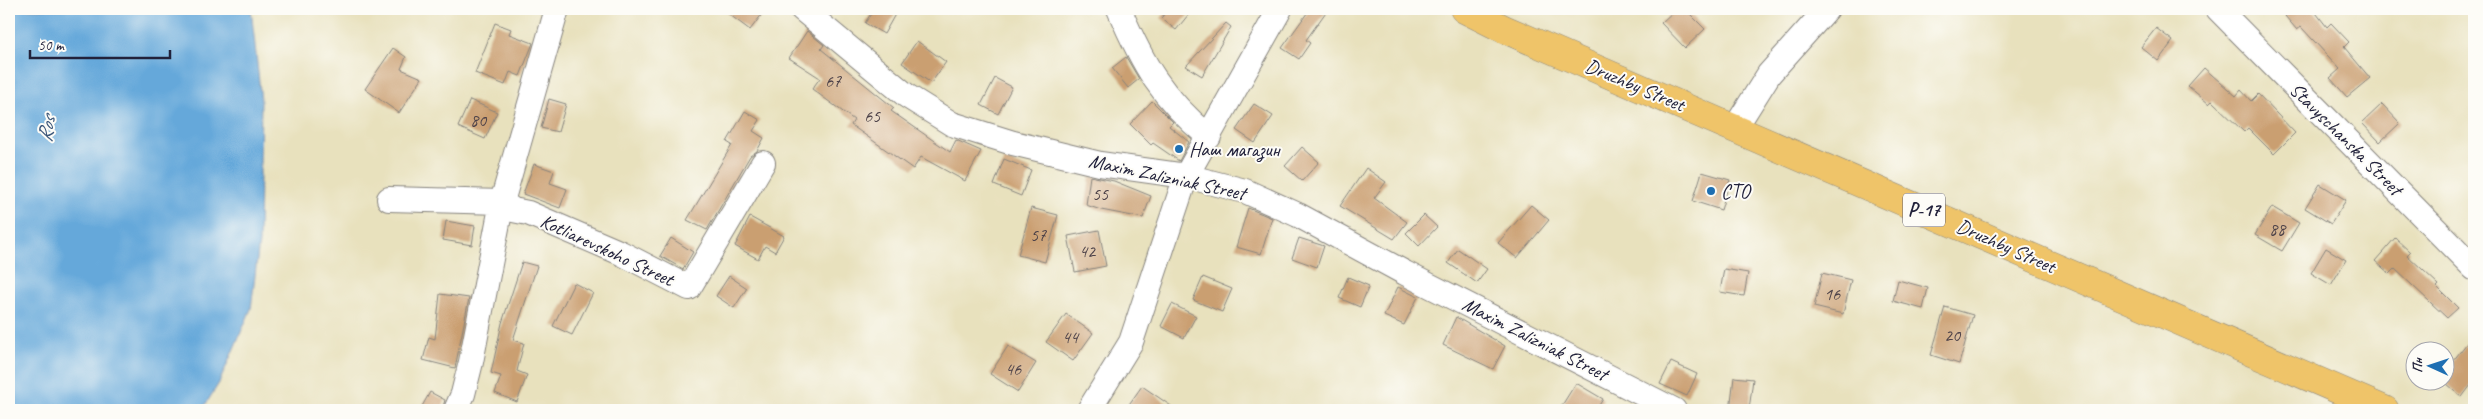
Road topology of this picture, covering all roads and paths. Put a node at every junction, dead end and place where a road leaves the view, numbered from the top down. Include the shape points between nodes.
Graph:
1 (557, 9) edge
2 (802, 9) edge
3 (1119, 9) edge
4 (1280, 9) edge
5 (1464, 9) edge
6 (1827, 9) edge
7 (2218, 9) edge
8 (1735, 128) junction
9 (1209, 137) junction
10 (763, 163) dead end
11 (1186, 176) junction
12 (389, 199) dead end
13 (502, 202) junction
14 (2474, 268) edge
15 (456, 410) edge
16 (1089, 410) edge
17 (1674, 410) edge
18 (2385, 410) edge

1 - 13 street
2 - 11 street, Maxim Zalizniak Street via 907,96 952,124 1100,164
3 - 9 street via 1154,80 1183,115
4 - 9 street
5 - 8 main road, Druzhby Street / Р-17
6 - 8 street via 1769,74
7 - 14 street, Stavyschanska Street
8 - 18 main road, Druzhby Street / Р-17
9 - 11 street
10 - 13 street, Kotliarevskoho Street via 688,288 621,253 528,213 513,210
11 - 16 street via 1131,342
11 - 17 street, Maxim Zalizniak Street via 1245,191 1298,215
12 - 13 street
13 - 15 street via 471,362

